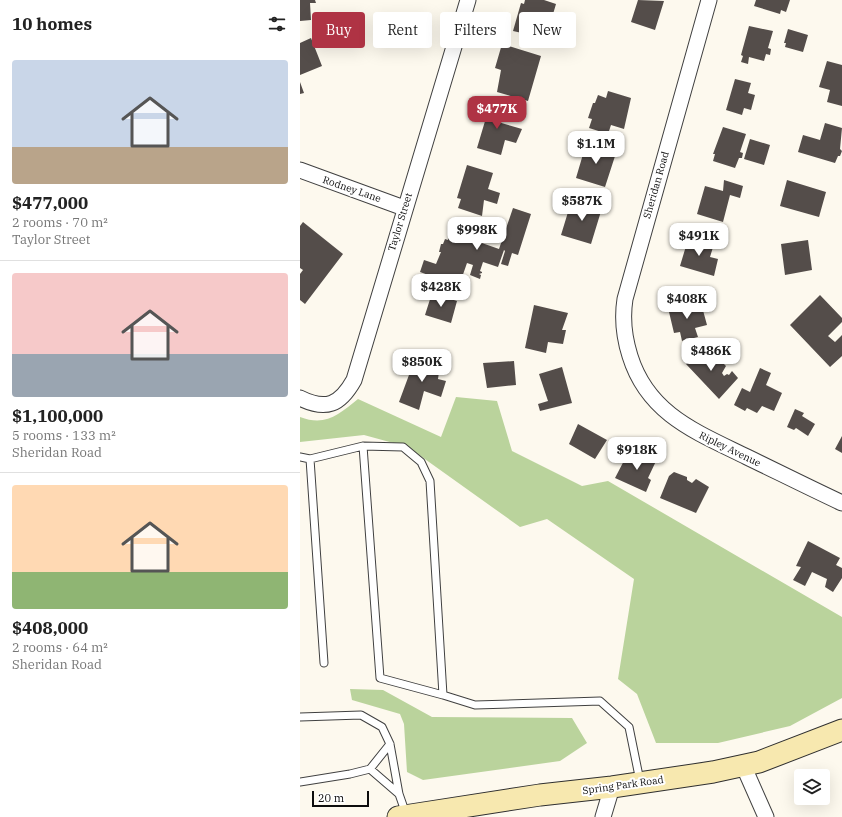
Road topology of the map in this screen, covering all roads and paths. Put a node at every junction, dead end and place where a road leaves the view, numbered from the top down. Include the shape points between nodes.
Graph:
1 (468, 0) edge
2 (709, 0) edge
3 (300, 170) edge
4 (404, 208) junction
5 (635, 372) joint
6 (300, 398) edge
7 (363, 446) junction
8 (300, 457) edge
9 (310, 459) junction
10 (842, 503) edge
11 (324, 663) dead end
12 (443, 695) junction
13 (300, 717) edge
14 (842, 730) edge
15 (390, 744) junction
16 (743, 766) junction
17 (370, 769) junction
18 (300, 782) edge
19 (641, 783) junction
20 (612, 787) junction
21 (399, 794) junction
22 (404, 817) edge
23 (603, 817) edge
24 (766, 817) edge

1 - 4 street, Taylor Street
2 - 5 street, Sheridan Road via 625,299 624,338
3 - 4 street, Rodney Lane
4 - 6 street, Taylor Street via 354,380 345,396 333,403 320,406
5 - 10 street, Ripley Avenue via 642,386 663,410 690,429
7 - 9 lane
7 - 12 lane via 380,678
7 - 12 lane via 403,447 421,462 430,481
8 - 9 lane
9 - 11 lane
12 - 19 lane via 475,705 600,701 629,727
13 - 15 lane via 361,715 382,727
14 - 16 main road, Spring Park Road via 790,752
15 - 17 lane
15 - 21 lane
16 - 19 main road, Spring Park Road
16 - 24 street
17 - 18 lane
17 - 21 lane
19 - 20 main road, Spring Park Road
20 - 22 main road, Spring Park Road via 540,795
20 - 23 street
21 - 22 lane

